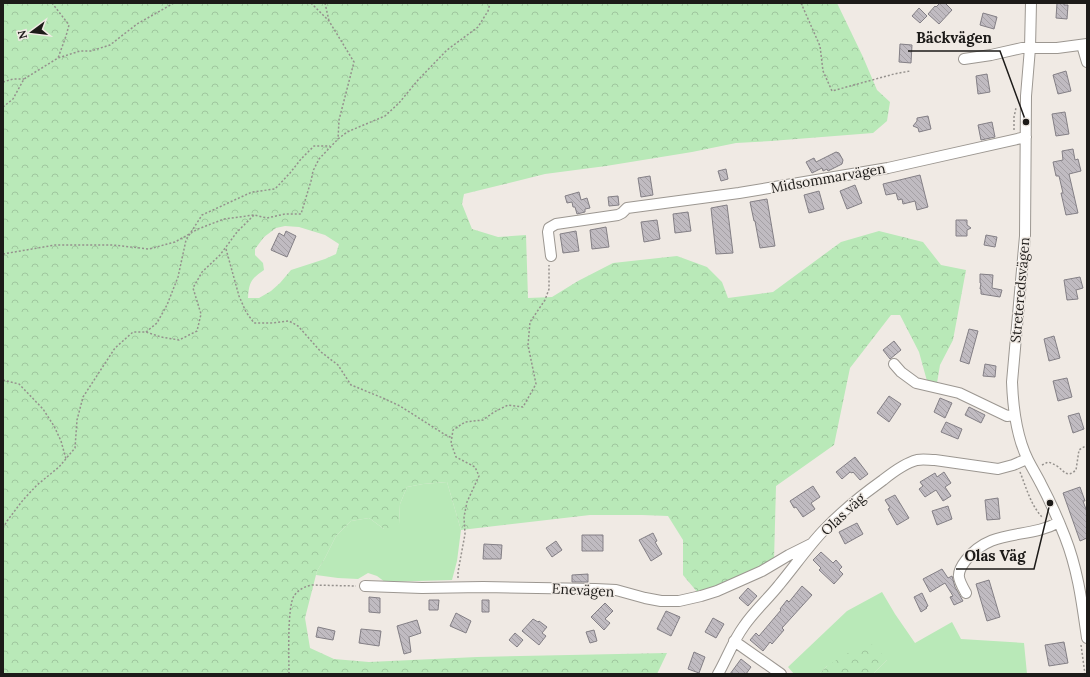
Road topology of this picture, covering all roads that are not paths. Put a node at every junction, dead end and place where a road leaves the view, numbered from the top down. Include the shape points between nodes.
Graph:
1 (1032, 3) edge
2 (1084, 45) edge
3 (1030, 48) junction
4 (964, 59) dead end
5 (1087, 62) edge
6 (1026, 137) junction
7 (551, 256) road end
8 (894, 364) dead end
9 (1015, 415) junction
10 (1022, 461) junction
11 (1056, 524) junction
12 (811, 544) junction
13 (365, 586) road end
14 (966, 593) dead end
15 (734, 641) junction
16 (1084, 641) edge
17 (718, 674) edge
18 (781, 674) edge

1 - 3 street, Streteredsvägen
2 - 3 street
2 - 5 street
3 - 4 street
3 - 6 street, Streteredsvägen
6 - 7 street, Midsommarvägen via 888,168 627,208 618,215 556,224 550,228 548,236
6 - 9 street, Streteredsvägen via 1025,236 1012,382
8 - 9 street via 916,383 959,393 1007,416
9 - 10 street, Streteredsvägen via 1022,446
10 - 11 street, Streteredsvägen via 1033,470 1041,483
10 - 12 street, Olas väg via 998,469 926,459 906,464 865,493
11 - 14 street via 997,538 972,553 958,572
11 - 16 street, Streteredsvägen via 1072,555 1076,570
12 - 13 street, Enevägen via 722,590 679,601 661,601 616,590
12 - 15 street, Olas väg
15 - 17 street, Olas väg
15 - 18 street

